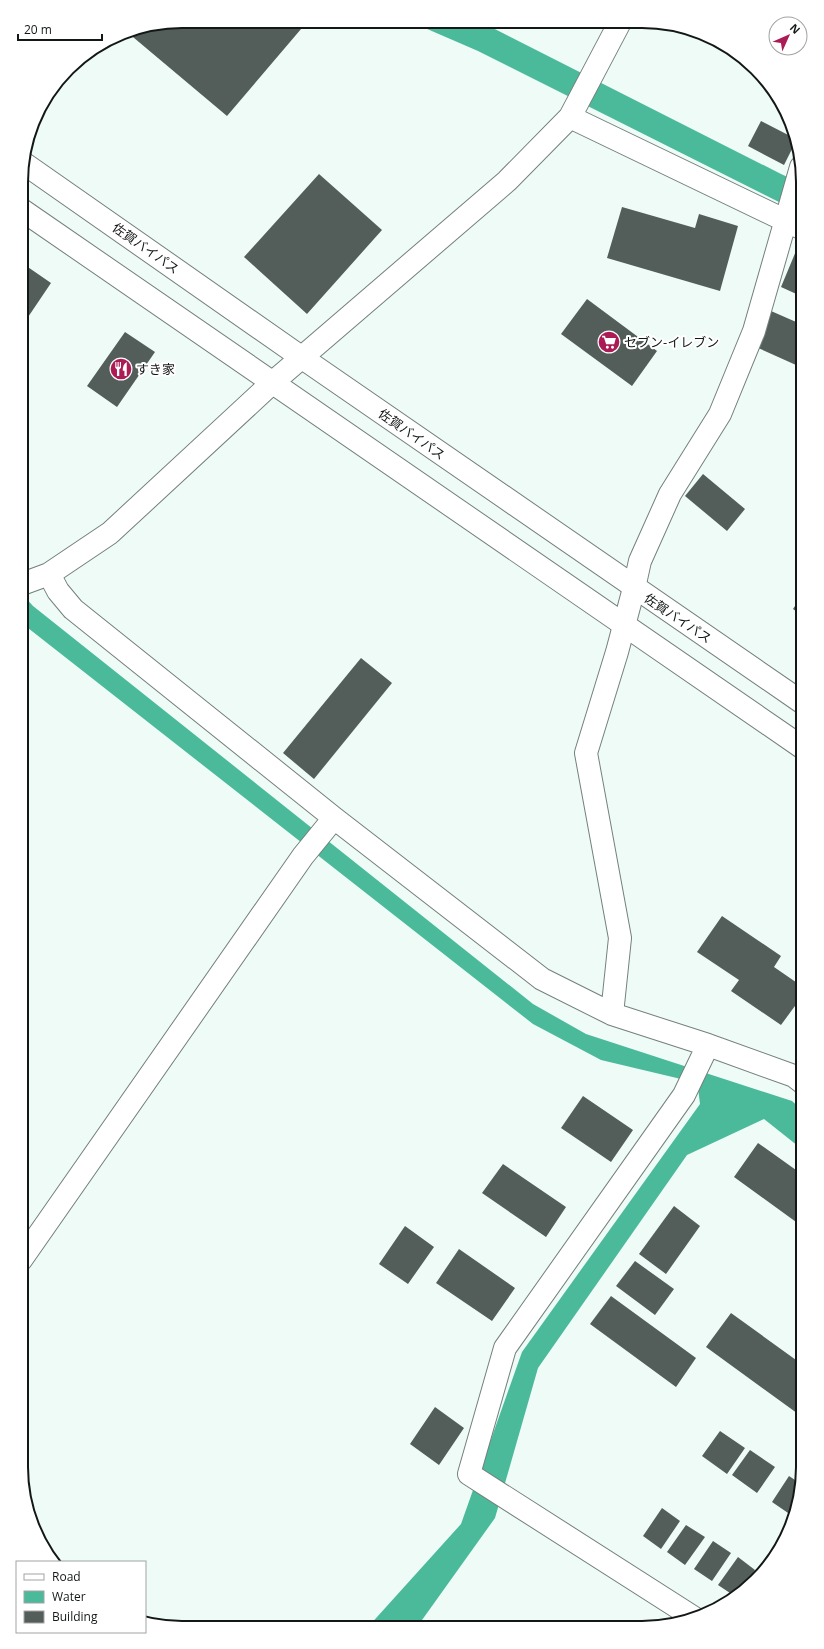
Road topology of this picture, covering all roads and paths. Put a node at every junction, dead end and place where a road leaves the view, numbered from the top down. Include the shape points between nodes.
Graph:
1 (617, 28) edge
2 (570, 117) junction
3 (29, 167) edge
4 (796, 206) edge
5 (28, 214) edge
6 (794, 225) edge
7 (301, 357) junction
8 (272, 383) junction
9 (48, 574) junction
10 (28, 582) edge
11 (634, 588) junction
12 (625, 625) junction
13 (796, 698) edge
14 (796, 743) edge
15 (329, 825) junction
16 (612, 1014) junction
17 (703, 1054) junction
18 (796, 1078) edge
19 (28, 1250) edge
20 (688, 1614) edge

1 - 2 main road
2 - 6 main road
2 - 7 main road via 507,181
3 - 7 main road, 佐賀バイパス
4 - 6 main road
5 - 8 main road
6 - 11 main road via 720,414 670,494 640,561
7 - 8 main road
7 - 11 main road, 佐賀バイパス
8 - 9 main road via 110,533
8 - 12 main road
9 - 10 main road
9 - 15 main road via 73,609
11 - 12 main road
11 - 13 main road, 佐賀バイパス
12 - 14 main road
12 - 16 main road via 586,753 620,938
15 - 16 main road via 542,979
15 - 19 main road via 303,856
16 - 17 main road
17 - 18 main road
17 - 20 main road via 684,1095 505,1348 469,1474

